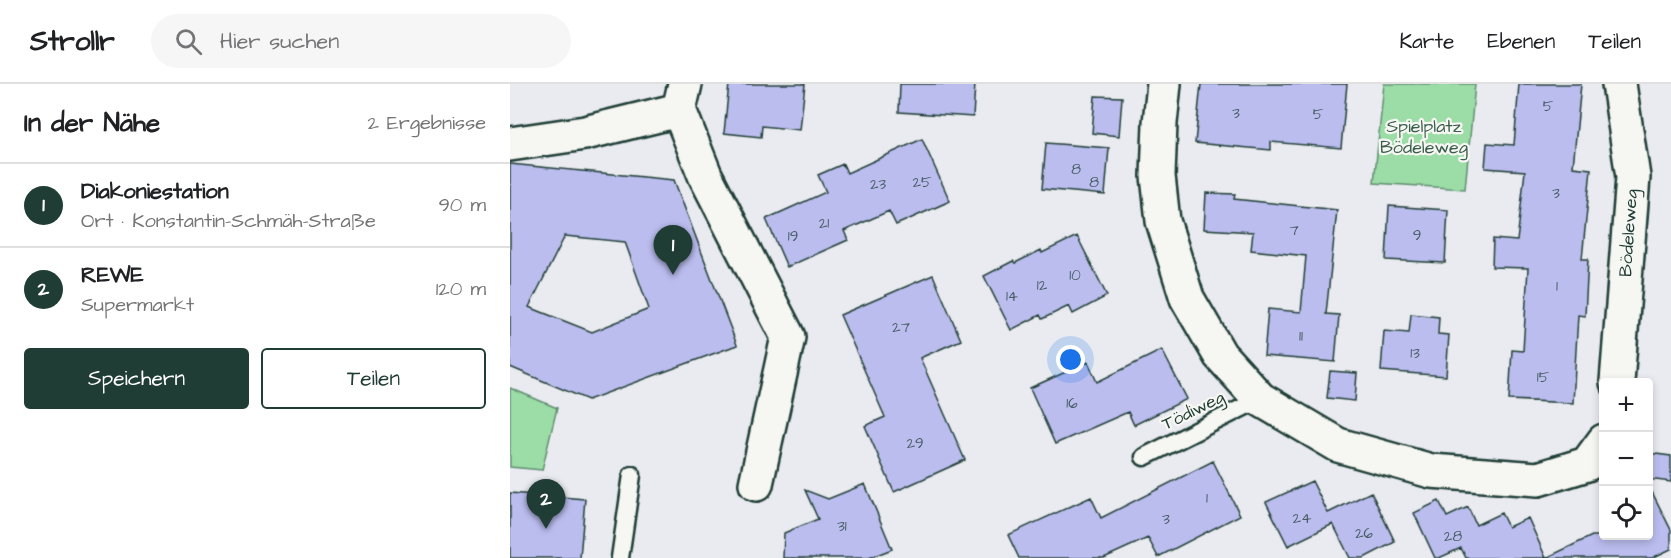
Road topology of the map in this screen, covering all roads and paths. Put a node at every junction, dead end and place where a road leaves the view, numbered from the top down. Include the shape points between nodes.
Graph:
1 (1164, 84) edge
2 (1619, 84) edge
3 (682, 97) edge
4 (510, 144) edge
5 (1617, 378) edge
6 (1260, 399) junction
7 (1595, 452) edge
8 (1144, 457) dead end
9 (632, 475) dead end
10 (756, 484) dead end
11 (620, 558) edge

1 - 6 street via 1158,177 1163,221 1188,297 1220,355
2 - 5 street, Bödeleweg via 1633,177
3 - 4 street via 585,133
3 - 10 street via 705,175 788,337
6 - 7 street via 1338,445 1431,471 1538,479
6 - 8 lane, Tödiweg
9 - 11 lane

